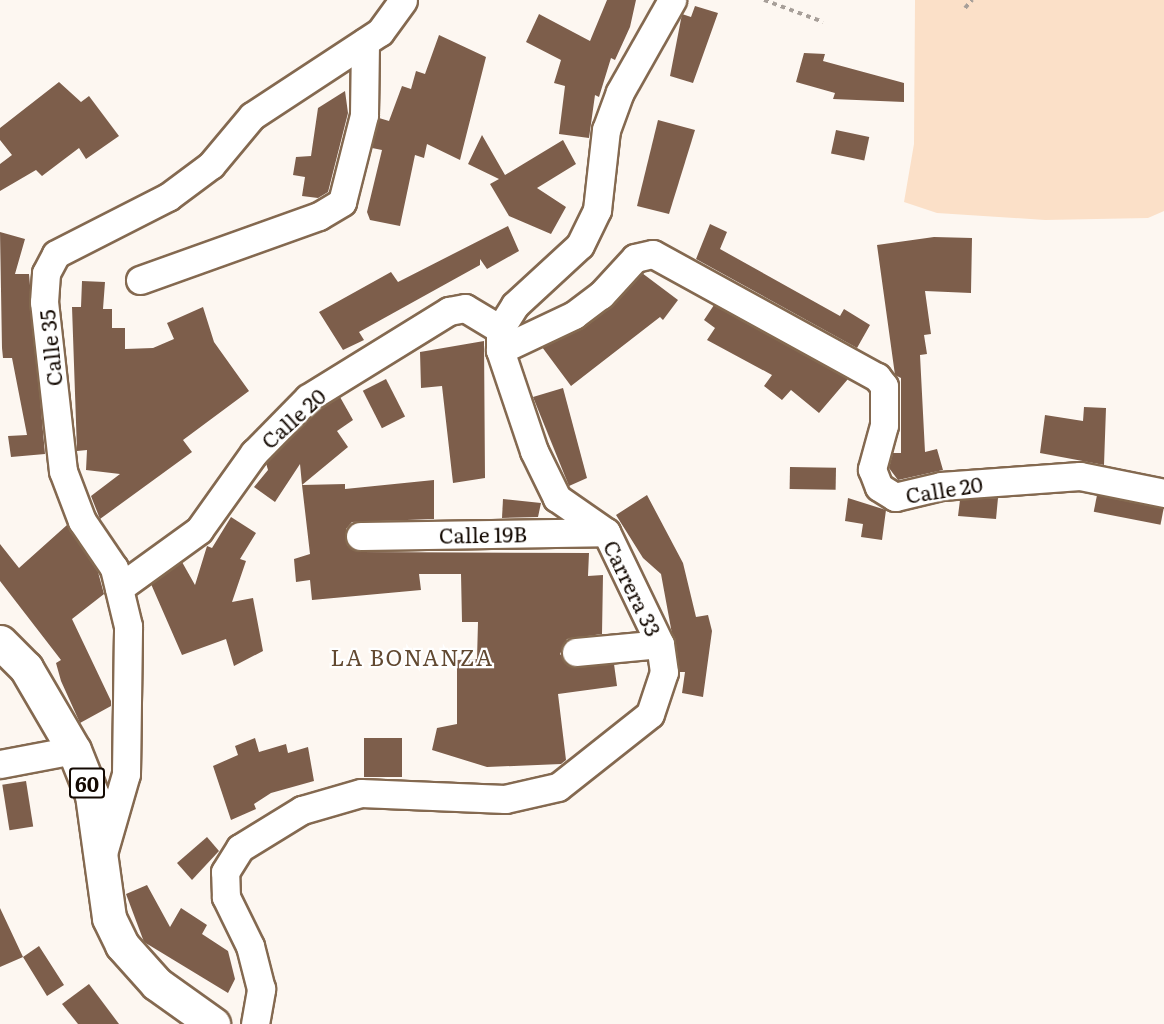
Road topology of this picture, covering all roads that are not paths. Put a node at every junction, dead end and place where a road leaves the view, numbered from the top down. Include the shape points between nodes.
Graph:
1 (403, 0) edge
2 (672, 0) edge
3 (365, 42) junction
4 (140, 280) dead end
5 (500, 339) junction
6 (1164, 493) edge
7 (606, 532) junction
8 (360, 536) dead end
9 (119, 588) junction
10 (0, 642) edge
11 (660, 644) junction
12 (576, 652) dead end
13 (74, 750) junction
14 (0, 764) edge
15 (101, 861) junction
16 (213, 1024) edge
17 (255, 1024) edge

1 - 3 street, Calle 35
2 - 5 street via 620,92 606,130 597,210 580,245 515,305
3 - 4 street via 364,115 342,202 319,216
3 - 9 street, Calle 35 via 260,110 211,165 168,197 56,254 46,273 44,302 63,471 82,521 114,568
5 - 6 street, Calle 20 via 574,315 602,295 635,258 653,254 877,377 884,386 884,425 872,469 879,487 895,497 940,486 1080,476
5 - 7 street, Carrera 33 via 534,451 557,498
5 - 9 street, Calle 20 via 465,308 449,311 308,398 254,453 199,530
7 - 8 street, Calle 19B
7 - 11 street, Carrera 33
9 - 15 street, Calle 35 via 128,626 126,774
10 - 13 main road, 60 via 26,668
11 - 12 street
11 - 17 street, Carrera 33 via 664,672 650,714 558,787 506,799 361,792 302,810 240,848 225,872 226,897 250,946 261,989
13 - 14 street
13 - 15 main road, 60 via 92,795
15 - 16 main road, 60 via 109,918 122,945 156,984

